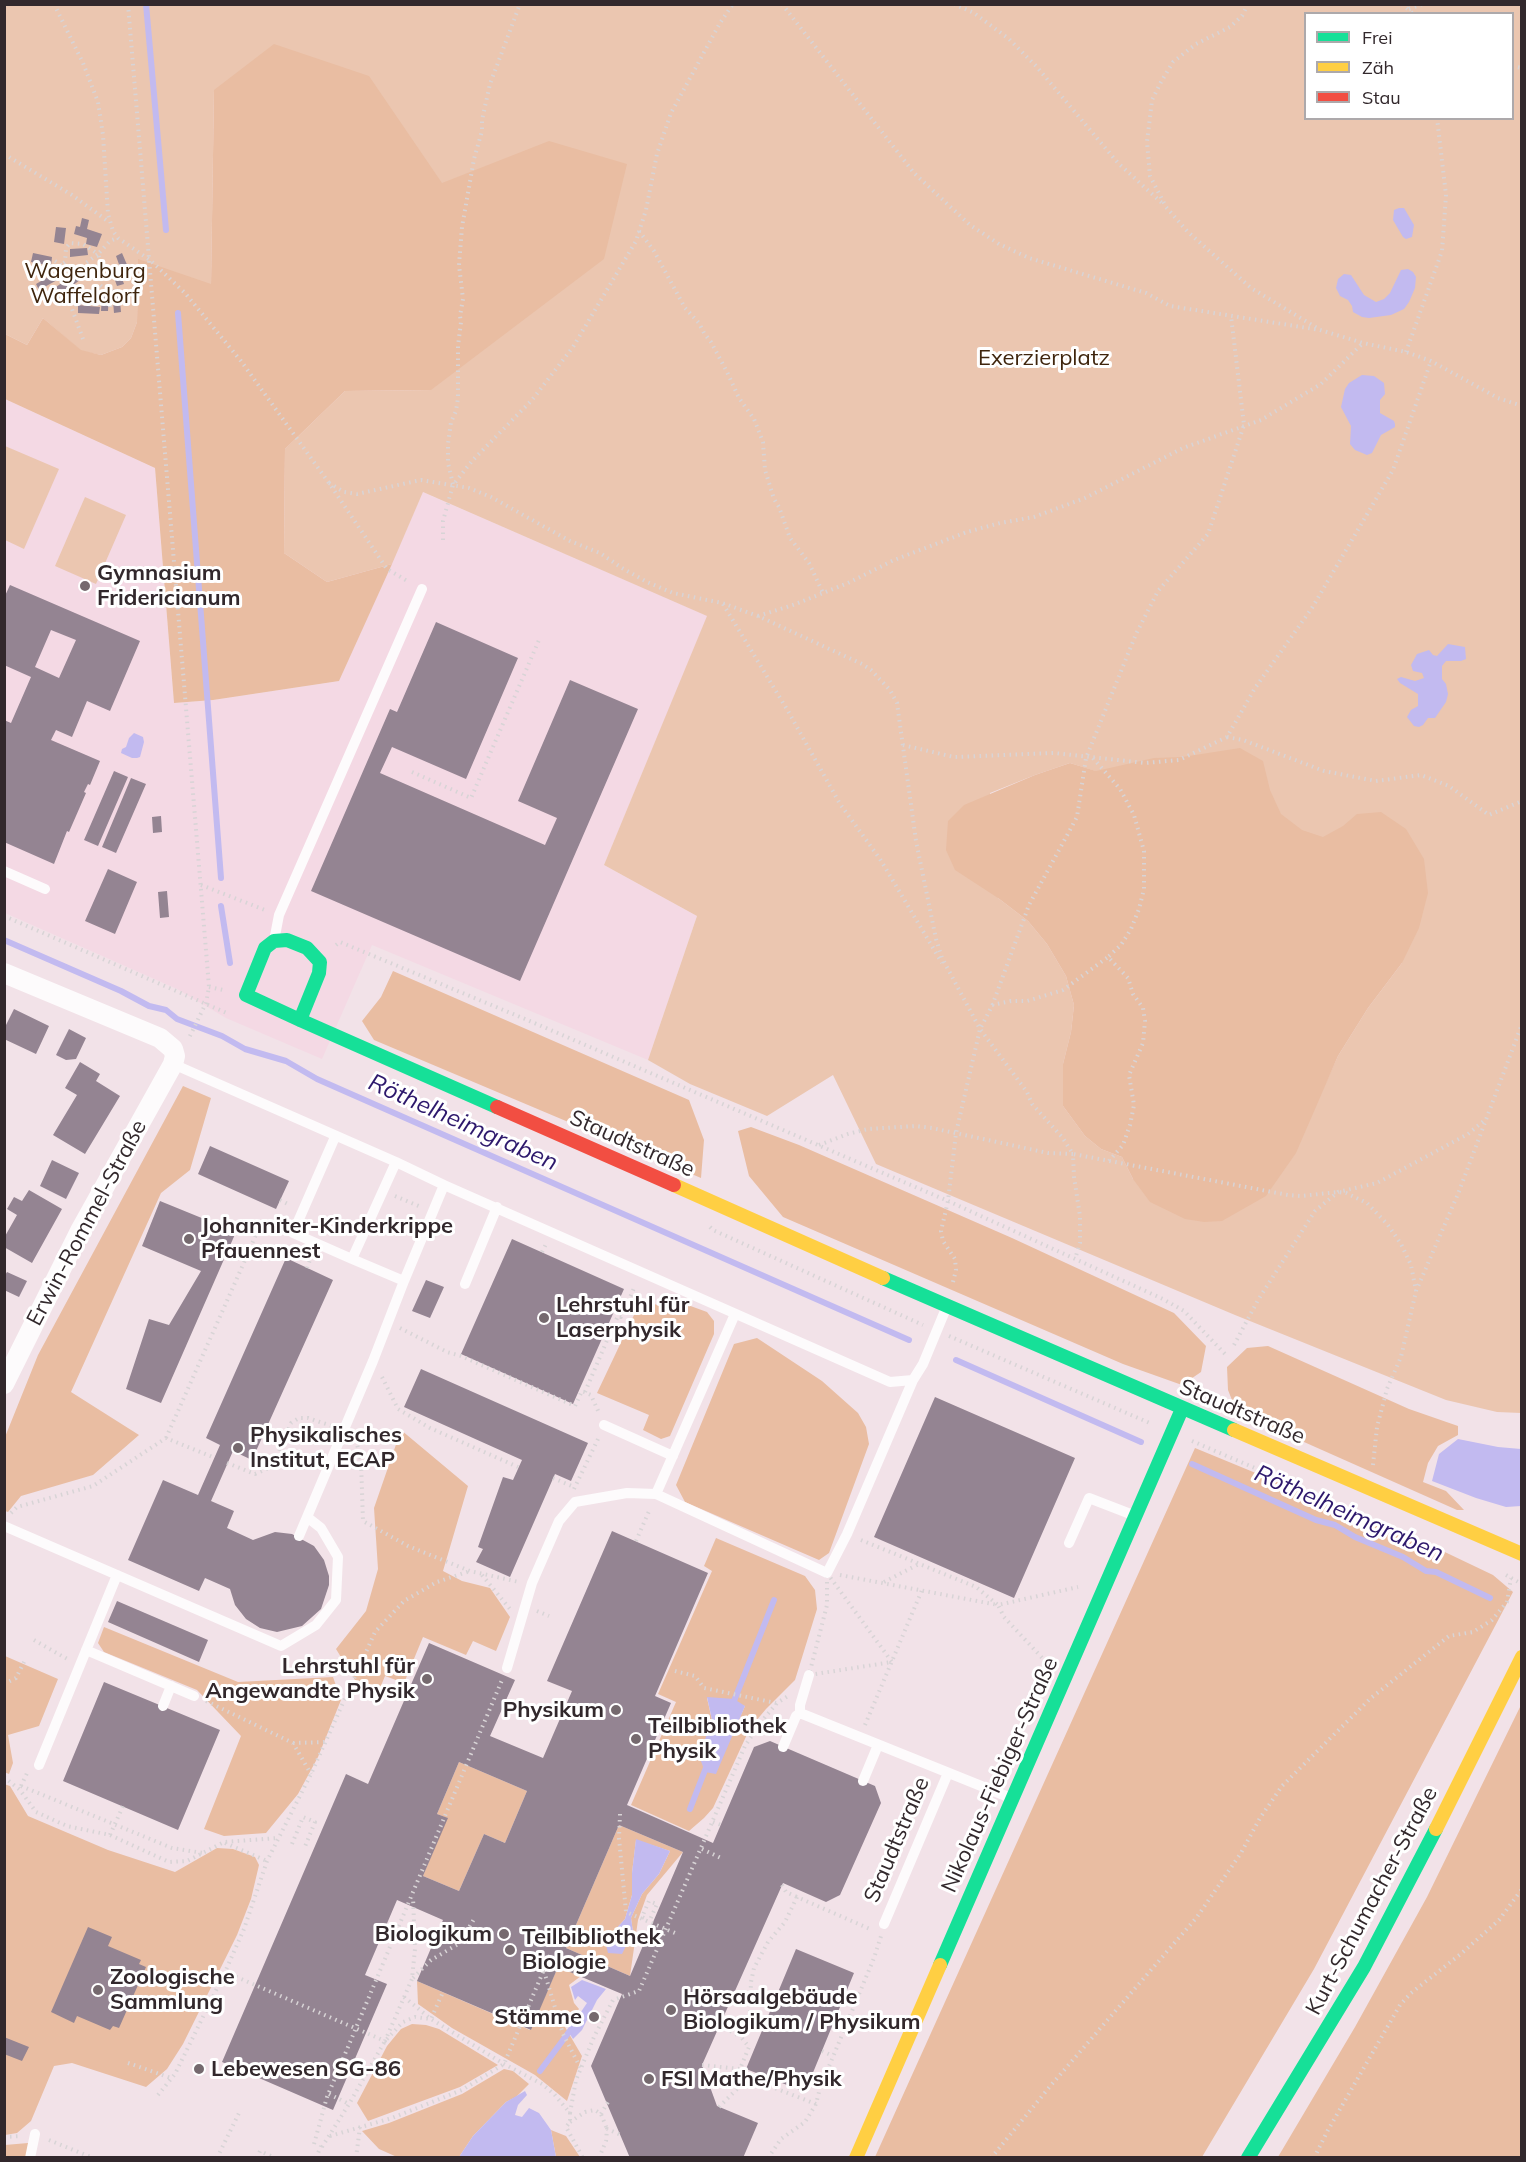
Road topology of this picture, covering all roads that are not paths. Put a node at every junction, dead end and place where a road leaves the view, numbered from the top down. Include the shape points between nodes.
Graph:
1 (422, 589) road end
2 (4, 871) edge
3 (45, 889) dead end
4 (274, 941) junction
5 (4, 973) edge
6 (300, 1020) junction
7 (178, 1051) junction
8 (335, 1137) junction
9 (396, 1162) junction
10 (444, 1185) junction
11 (497, 1207) junction
12 (352, 1259) junction
13 (404, 1281) junction
14 (465, 1284) dead end
15 (947, 1306) junction
16 (735, 1314) junction
17 (913, 1380) junction
18 (4, 1384) edge
19 (1182, 1409) junction
20 (604, 1425) road end
21 (673, 1456) junction
22 (656, 1494) junction
23 (1136, 1516) junction
24 (307, 1517) junction
25 (4, 1526) edge
26 (299, 1536) dead end
27 (1069, 1543) dead end
28 (1521, 1554) edge
29 (117, 1575) junction
30 (86, 1650) junction
31 (1521, 1657) edge
32 (507, 1668) road end
33 (808, 1678) road end
34 (171, 1686) junction
35 (194, 1696) road end
36 (163, 1706) dead end
37 (800, 1713) junction
38 (878, 1745) junction
39 (783, 1747) dead end
40 (39, 1765) dead end
41 (948, 1773) junction
42 (864, 1781) dead end
43 (1012, 1799) junction
44 (884, 1924) road end
45 (35, 2134) road end
46 (30, 2157) edge
47 (856, 2157) edge
48 (1248, 2157) edge

1 - 4 lane via 279,915
2 - 3 lane
4 - 6 street via 287,940 307,948 320,962 320,974
4 - 6 street, Staudtstraße via 265,948 246,995
5 - 7 street via 160,1038
6 - 15 street, Staudtstraße
7 - 8 lane
7 - 18 street, Erwin-Rommel-Straße via 81,1229
8 - 9 lane
8 - 12 lane via 292,1233
9 - 10 lane
9 - 12 lane
10 - 11 lane
10 - 13 lane
11 - 14 lane
11 - 16 lane
12 - 13 lane
13 - 24 lane
15 - 17 lane
15 - 19 street, Staudtstraße
16 - 17 lane via 890,1382
16 - 21 lane
17 - 22 lane via 827,1573
19 - 23 street, Nikolaus-Fiebiger-Straße
19 - 28 street, Staudtstraße
20 - 21 lane
21 - 22 lane
22 - 32 lane via 627,1493 575,1502 559,1521 532,1583
23 - 27 lane via 1089,1498
23 - 43 street, Nikolaus-Fiebiger-Straße
24 - 26 lane
24 - 29 lane via 321,1528 338,1557 336,1600 316,1625 281,1646
25 - 29 lane
29 - 30 lane
30 - 34 lane
30 - 40 lane
31 - 48 street, Kurt-Schumacher-Straße via 1364,1967
33 - 37 lane
34 - 35 lane
34 - 36 lane
37 - 38 lane, Staudtstraße
37 - 39 lane
38 - 41 lane, Staudtstraße
38 - 42 lane
41 - 43 lane, Staudtstraße
41 - 44 lane, Staudtstraße
43 - 47 street, Nikolaus-Fiebiger-Straße
45 - 46 lane

